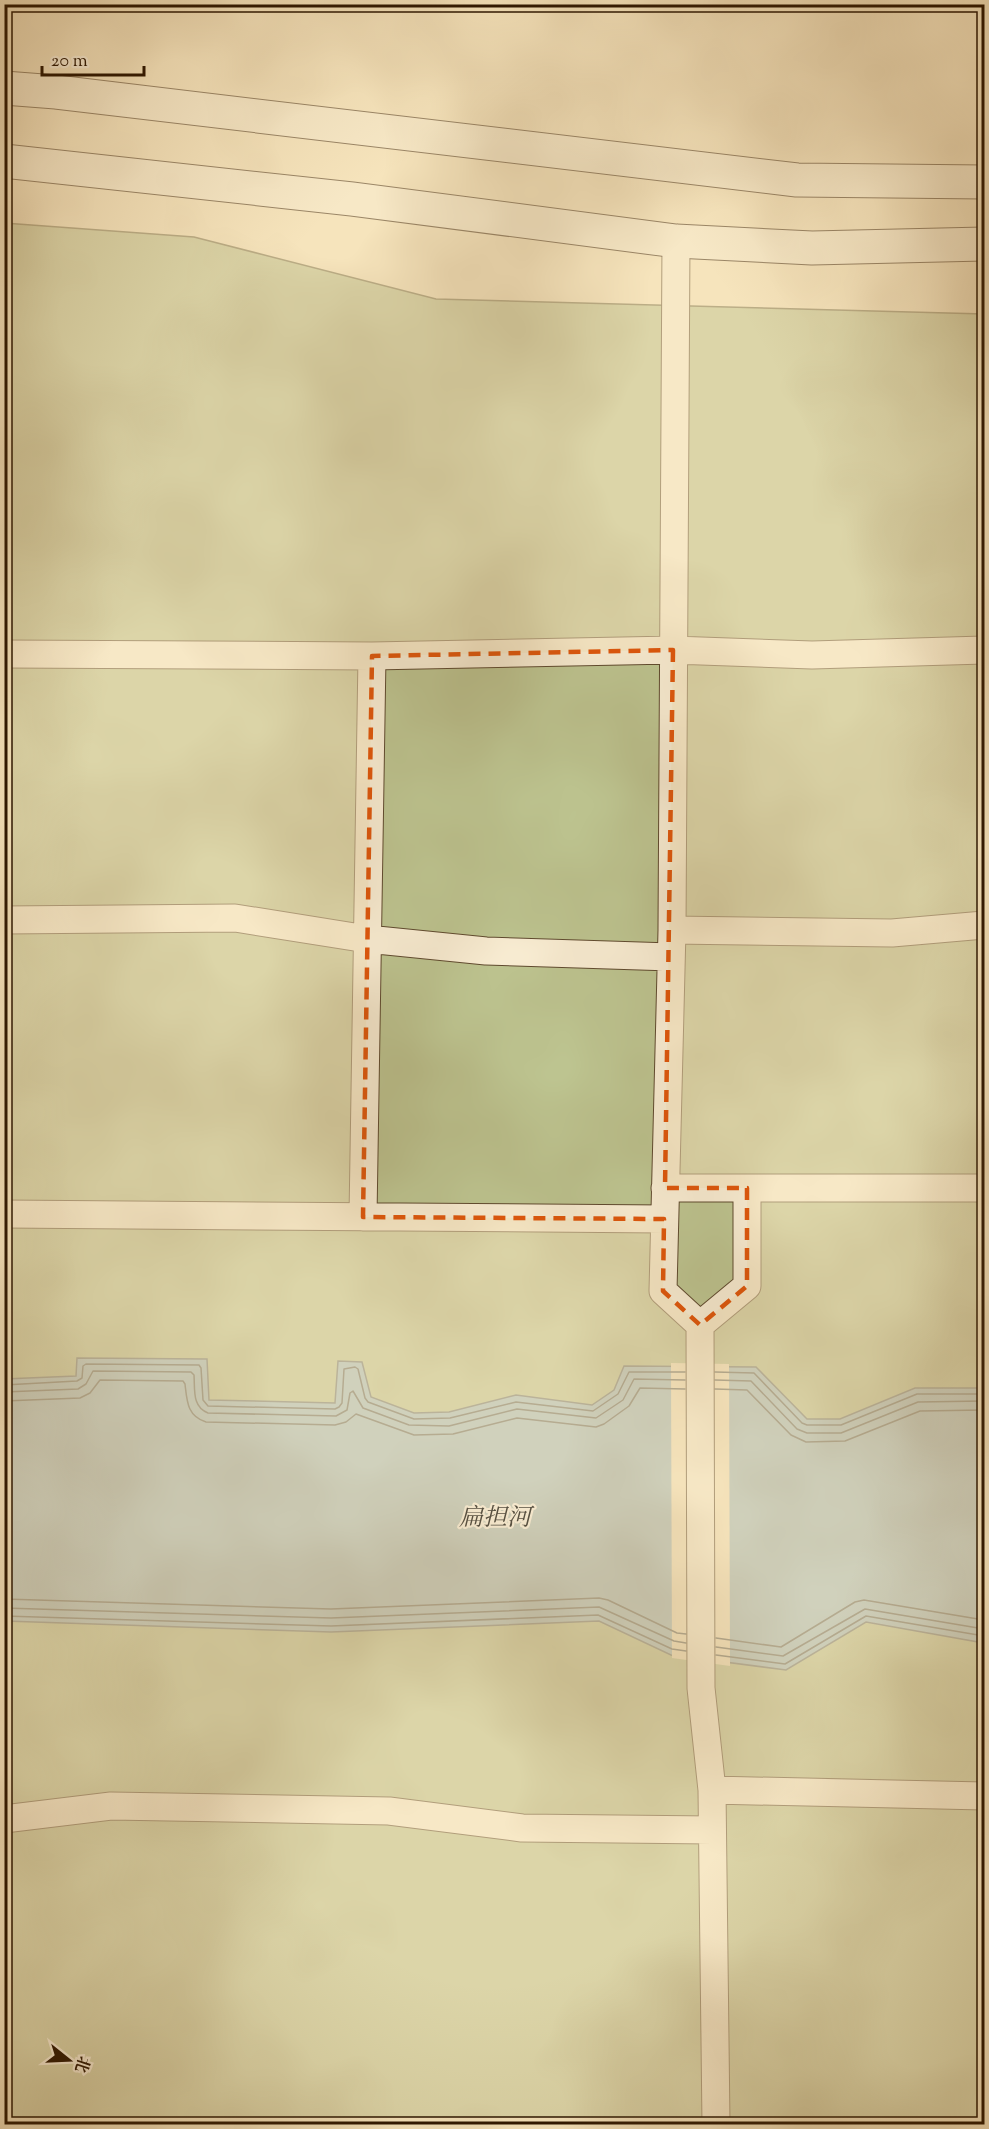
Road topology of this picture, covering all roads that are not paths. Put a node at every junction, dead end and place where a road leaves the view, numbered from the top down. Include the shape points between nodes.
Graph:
1 (4, 88) edge
2 (4, 161) edge
3 (984, 182) edge
4 (676, 241) junction
5 (984, 244) edge
6 (673, 650) junction
7 (984, 650) edge
8 (4, 654) edge
9 (372, 656) junction
10 (4, 920) edge
11 (984, 925) edge
12 (672, 930) junction
13 (367, 939) junction
14 (671, 957) junction
15 (665, 1188) junction
16 (747, 1188) junction
17 (984, 1188) edge
18 (4, 1214) edge
19 (363, 1216) junction
20 (664, 1219) junction
21 (700, 1335) junction
22 (712, 1790) junction
23 (984, 1796) edge
24 (4, 1819) edge
25 (712, 1830) junction
26 (716, 2124) edge

1 - 3 main road via 797,180
2 - 4 main road via 352,199
4 - 5 main road via 812,248
4 - 6 street
6 - 7 street via 812,655
6 - 9 street
6 - 12 street
8 - 9 street
9 - 13 street
10 - 13 street via 235,918
11 - 12 street via 892,933
12 - 14 street
13 - 14 street via 486,951
13 - 19 street
14 - 15 street
15 - 16 street
15 - 20 street
16 - 17 street
16 - 21 street via 747,1286
18 - 19 street
19 - 20 street
20 - 21 street via 663,1291
21 - 22 street via 701,1688
22 - 23 street
22 - 25 street
24 - 25 street via 111,1806 389,1811 522,1828
25 - 26 street

